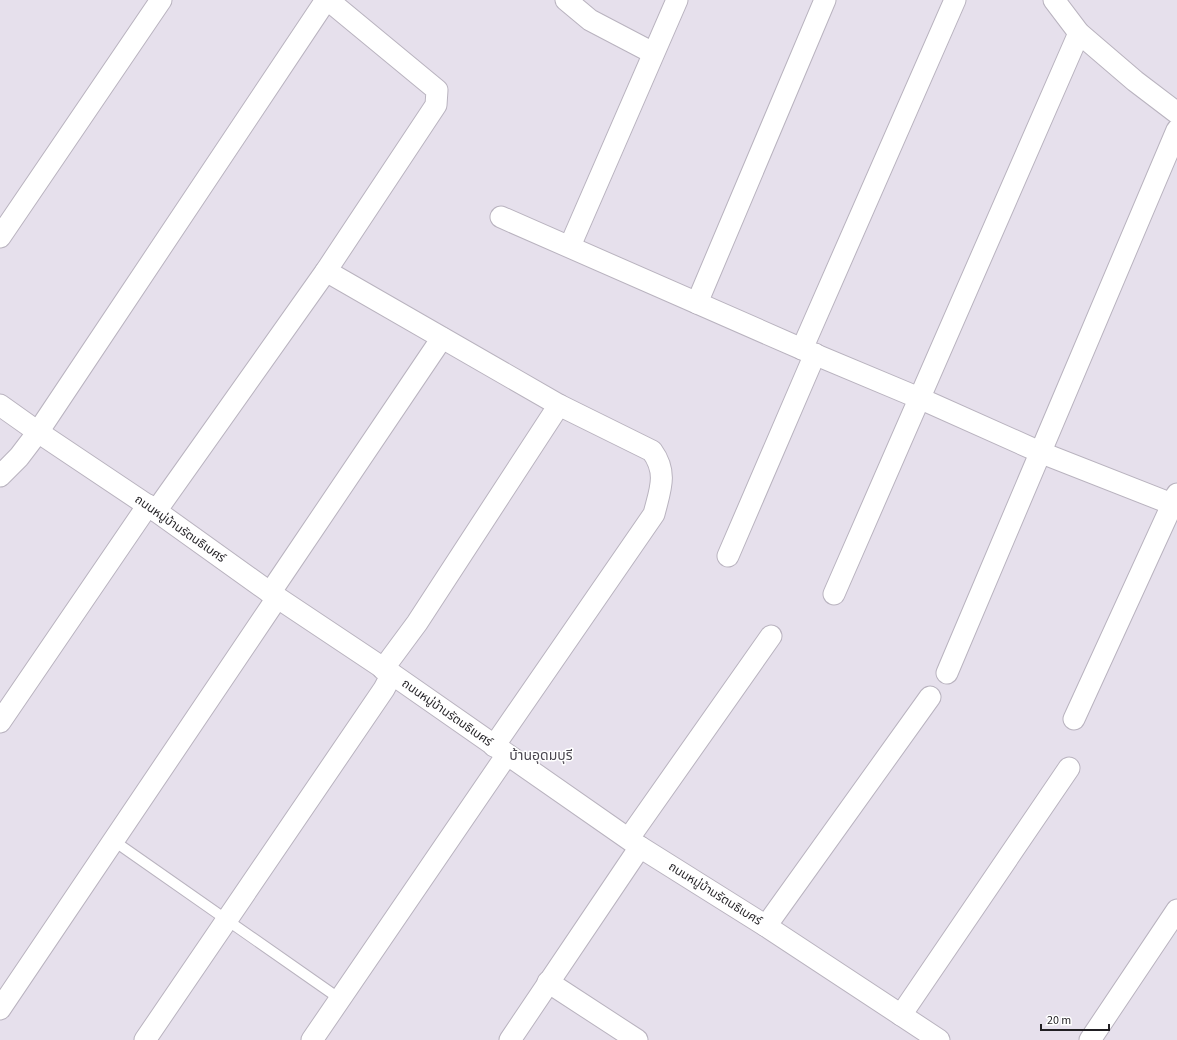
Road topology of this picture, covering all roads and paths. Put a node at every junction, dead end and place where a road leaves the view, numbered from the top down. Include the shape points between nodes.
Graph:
1 (161, 0) edge
2 (327, 0) edge
3 (566, 0) edge
4 (677, 0) edge
5 (825, 0) edge
6 (955, 0) edge
7 (1054, 0) edge
8 (1079, 33) junction
9 (653, 53) junction
10 (1177, 113) edge
11 (1177, 130) edge
12 (501, 217) dead end
13 (0, 238) edge
14 (570, 246) junction
15 (326, 271) junction
16 (697, 303) junction
17 (442, 338) junction
18 (809, 352) junction
19 (919, 398) junction
20 (0, 404) edge
21 (559, 405) junction
22 (38, 432) junction
23 (1042, 453) junction
24 (0, 476) edge
25 (1176, 502) edge
26 (152, 508) junction
27 (728, 556) dead end
28 (834, 594) dead end
29 (274, 595) junction
30 (771, 636) dead end
31 (387, 671) junction
32 (947, 673) dead end
33 (930, 697) dead end
34 (1074, 719) dead end
35 (0, 722) edge
36 (500, 751) junction
37 (1069, 768) dead end
38 (114, 841) junction
39 (635, 843) junction
40 (1177, 910) edge
41 (228, 919) junction
42 (766, 926) junction
43 (548, 982) junction
44 (340, 999) junction
45 (0, 1009) edge
46 (901, 1015) junction
47 (929, 1037) edge
48 (145, 1040) edge
49 (312, 1040) edge
50 (510, 1040) edge
51 (637, 1040) edge
52 (1090, 1040) edge

1 - 13 street
2 - 15 street via 437,90 436,105
2 - 22 street
3 - 9 street via 590,20
4 - 9 street
5 - 16 street
6 - 18 street
7 - 8 street
8 - 10 street
8 - 19 street
9 - 14 street
11 - 23 street via 1090,332
12 - 14 street
14 - 16 street
15 - 17 street
15 - 26 street
16 - 18 street
17 - 21 street
17 - 29 street
18 - 19 street
18 - 27 street
19 - 23 street
19 - 28 street
20 - 22 street, ถนนหมู่บ้านรัตนธิเบศร์
21 - 31 street
21 - 36 street via 652,451 662,473 660,493 654,514
22 - 24 street
22 - 26 street, ถนนหมู่บ้านรัตนธิเบศร์
23 - 25 street
23 - 32 street
25 - 34 street
26 - 29 street, ถนนหมู่บ้านรัตนธิเบศร์
26 - 35 street
29 - 31 street, ถนนหมู่บ้านรัตนธิเบศร์
29 - 38 street
30 - 39 street
31 - 36 street, ถนนหมู่บ้านรัตนธิเบศร์
31 - 41 street via 384,689
33 - 42 street
36 - 39 street, ถนนหมู่บ้านรัตนธิเบศร์
36 - 44 street
37 - 46 street
38 - 41 lane
38 - 45 street
39 - 42 street, ถนนหมู่บ้านรัตนธิเบศร์
39 - 43 street
40 - 52 street
41 - 44 lane
41 - 48 street
42 - 46 street, ถนนหมู่บ้านรัตนธิเบศร์
43 - 50 street
43 - 51 street
44 - 49 street
46 - 47 street, ถนนหมู่บ้านรัตนธิเบศร์

